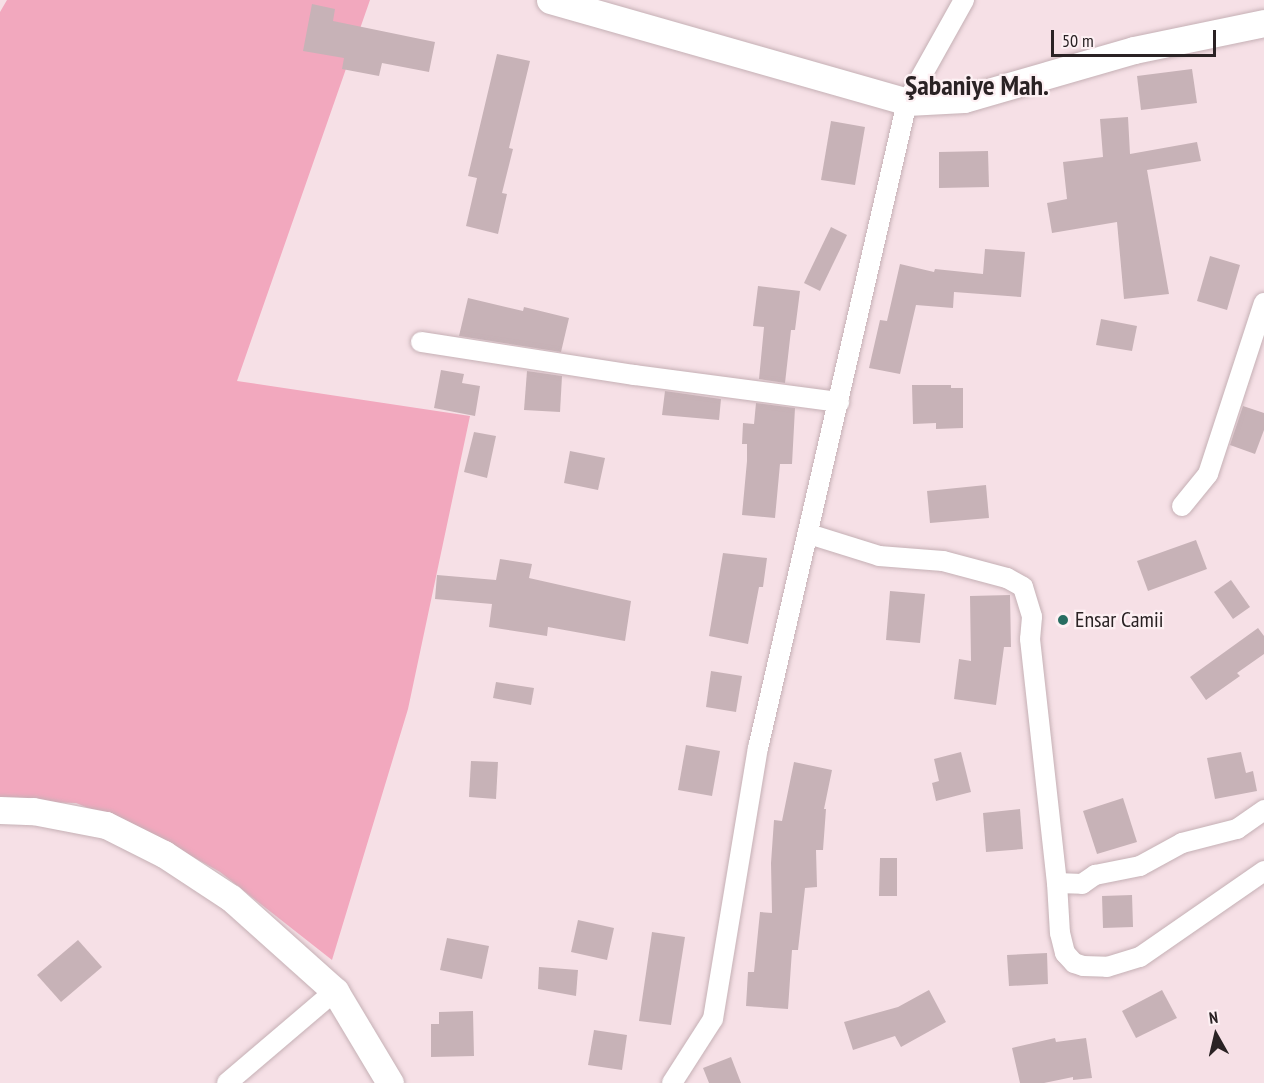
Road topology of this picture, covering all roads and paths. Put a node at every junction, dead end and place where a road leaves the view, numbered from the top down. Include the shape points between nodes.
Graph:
1 (550, 0) edge
2 (964, 0) edge
3 (1264, 23) edge
4 (907, 102) junction
5 (1264, 303) edge
6 (422, 342) dead end
7 (839, 402) junction
8 (1182, 506) dead end
9 (809, 534) junction
10 (0, 810) edge
11 (1264, 810) edge
12 (1264, 871) edge
13 (1057, 883) junction
14 (335, 991) junction
15 (227, 1083) edge
16 (390, 1083) edge
17 (672, 1083) edge

1 - 4 street
2 - 4 street
3 - 4 street via 1134,50 964,99
4 - 7 street
5 - 8 street via 1208,474
6 - 7 street
7 - 9 street
9 - 13 street via 879,556 943,561 1007,578 1023,587 1032,617 1030,639
9 - 17 street via 758,748 713,1019
10 - 14 street via 106,825 164,854 231,897
11 - 13 street via 1237,829 1182,843 1140,866 1095,875 1082,884
12 - 13 street via 1140,957 1118,966 1097,968 1074,963 1065,953
14 - 15 street
14 - 16 street

